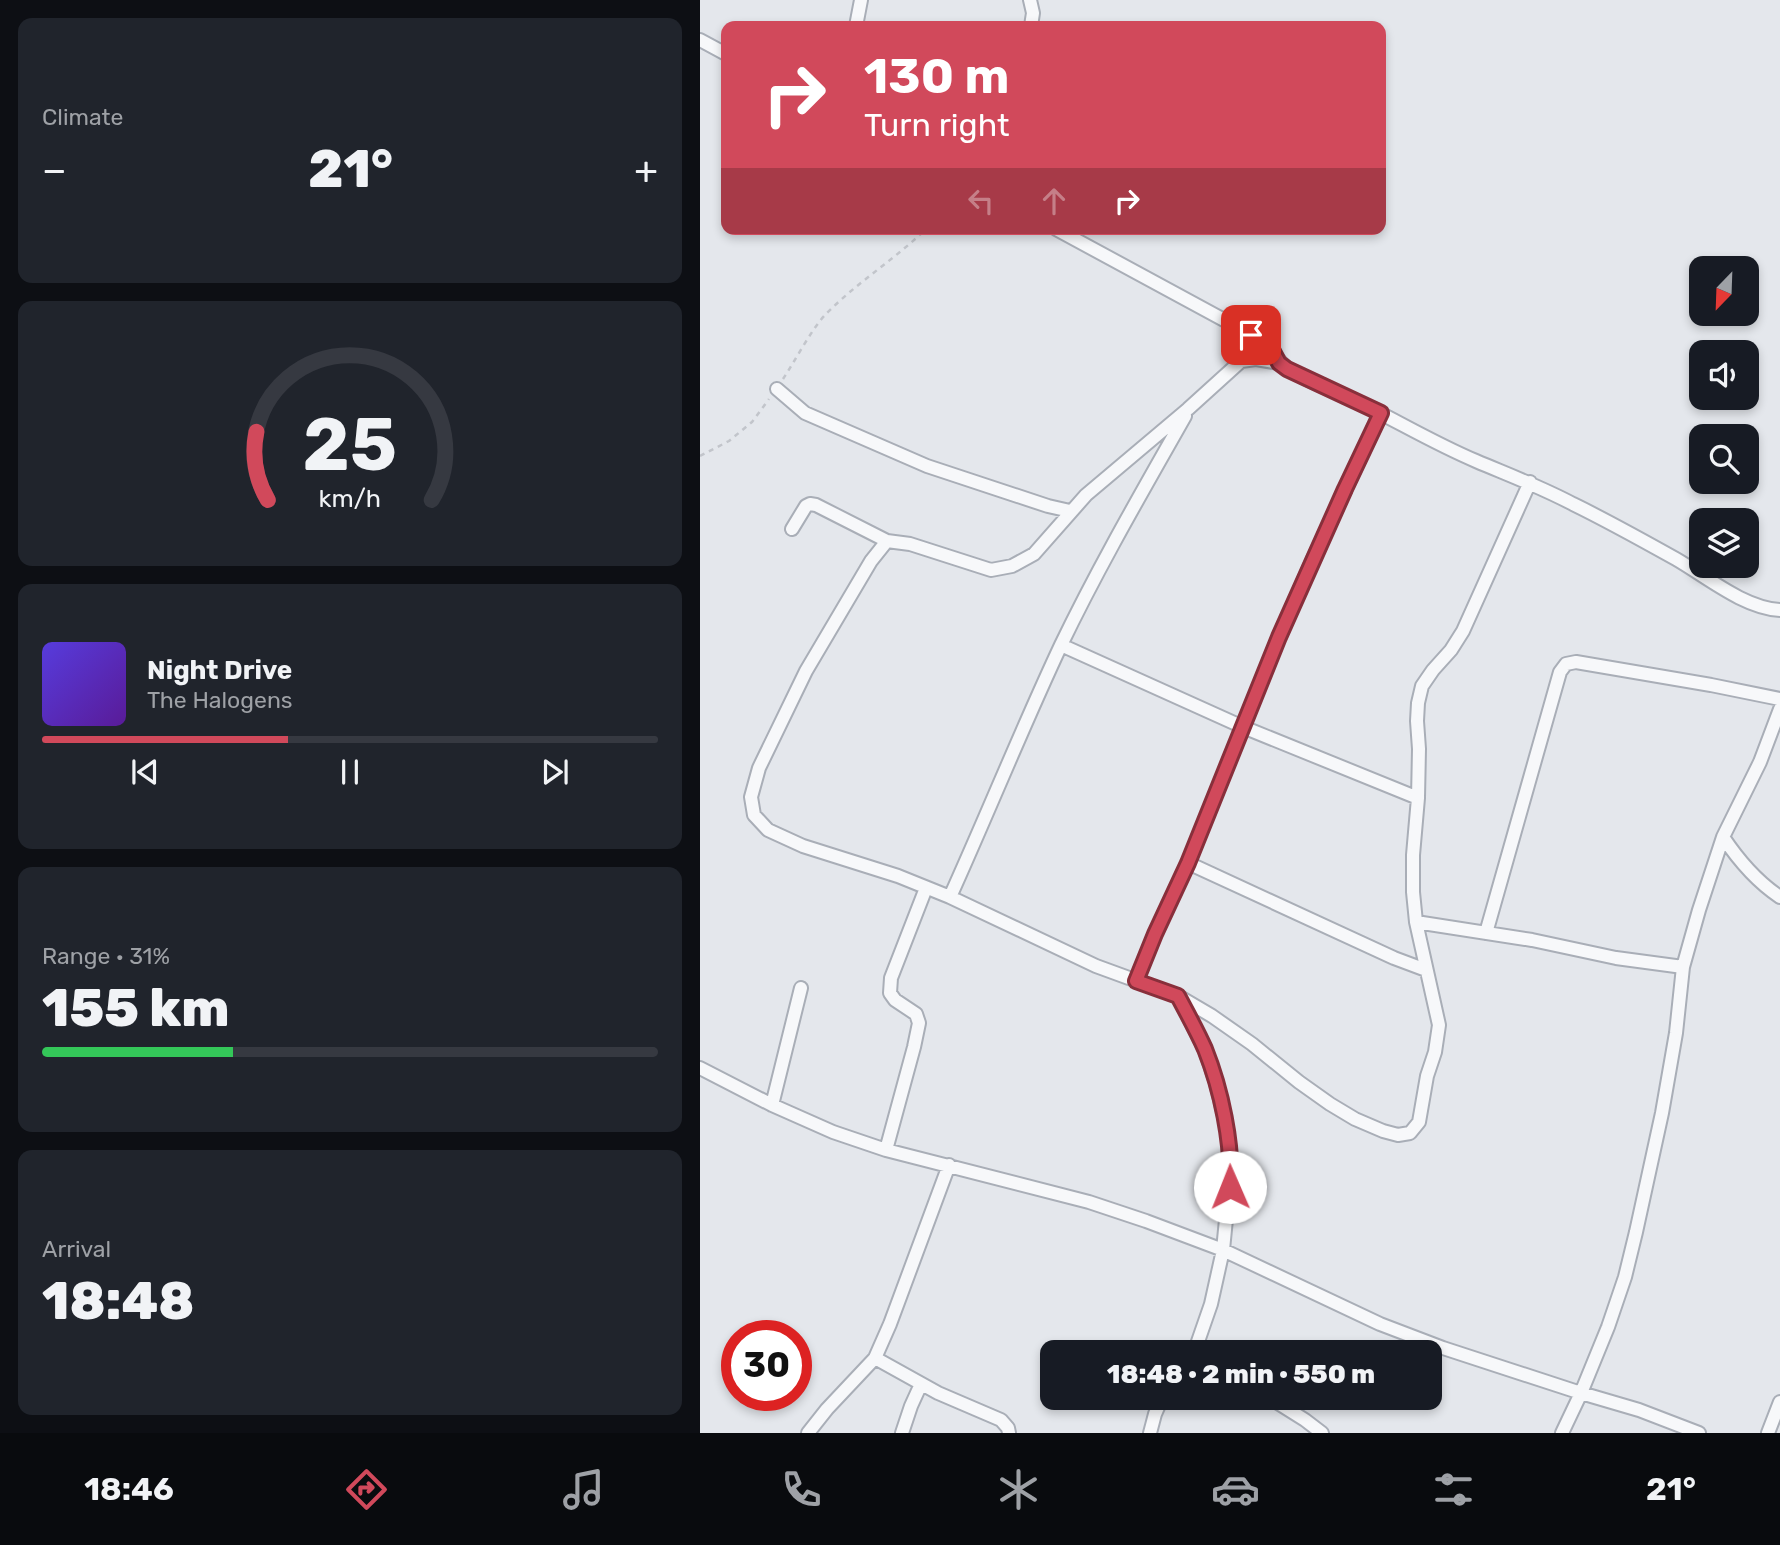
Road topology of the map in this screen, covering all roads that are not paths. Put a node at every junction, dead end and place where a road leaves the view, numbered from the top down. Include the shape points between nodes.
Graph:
1 (861, 0) edge
2 (1030, 0) edge
3 (857, 21) edge
4 (1032, 21) edge
5 (700, 40) edge
6 (721, 51) edge
7 (1073, 235) edge
8 (1279, 363) junction
9 (776, 389) road end
10 (1188, 410) junction
11 (1381, 413) junction
12 (1530, 482) junction
13 (1070, 511) junction
14 (792, 528) dead end
15 (887, 541) junction
16 (1780, 610) edge
17 (1061, 645) junction
18 (1780, 699) edge
19 (1780, 709) edge
20 (1243, 727) junction
21 (1418, 798) junction
22 (1723, 837) junction
23 (1188, 863) junction
24 (926, 888) junction
25 (950, 897) junction
26 (1780, 897) edge
27 (1416, 922) junction
28 (1486, 933) junction
29 (1683, 967) junction
30 (1426, 970) junction
31 (1136, 981) junction
32 (801, 988) dead end
33 (1178, 996) junction
34 (700, 1068) edge
35 (772, 1105) junction
36 (886, 1150) junction
37 (949, 1165) junction
38 (1223, 1250) junction
39 (1199, 1340) edge
40 (875, 1358) junction
41 (921, 1384) junction
42 (1581, 1393) junction
43 (1780, 1402) edge
44 (1158, 1410) edge
45 (1289, 1410) edge
46 (808, 1433) edge
47 (901, 1433) edge
48 (1009, 1433) edge
49 (1150, 1433) edge
50 (1322, 1433) edge
51 (1562, 1433) edge
52 (1699, 1433) edge
53 (1768, 1433) edge

1 - 3 street
2 - 4 street
5 - 6 street
7 - 8 street via 1261,340
8 - 10 street via 1241,361
8 - 11 street
9 - 13 street via 805,413 927,466
10 - 13 street
10 - 17 street via 1111,545
11 - 12 street via 1465,456
11 - 20 street via 1313,559
12 - 16 street via 1751,603
12 - 21 street via 1463,631 1422,686 1417,721
13 - 15 street via 1034,554 1012,566 991,570
14 - 15 street via 810,504
15 - 24 street via 806,671 751,797 754,815 768,830
17 - 20 street
17 - 25 street
18 - 28 street via 1576,662 1566,664 1560,671
19 - 22 street
20 - 21 street
20 - 23 street
21 - 27 street via 1413,855
22 - 26 street via 1737,859
22 - 29 street
23 - 30 street
23 - 31 street
24 - 25 street
24 - 36 street via 891,978 890,993 916,1014 919,1023
25 - 31 street
27 - 28 street
27 - 30 street
28 - 29 street
29 - 42 street via 1662,1113 1636,1232 1608,1327
30 - 33 street via 1440,1026 1419,1122 1410,1133 1398,1135 1330,1104 1252,1044
31 - 33 street
32 - 35 street
33 - 38 street via 1205,1049 1227,1128 1231,1167
34 - 35 street
35 - 36 street
36 - 37 street
37 - 38 street via 1089,1202
37 - 40 street
38 - 39 street
38 - 42 street via 1380,1324
40 - 41 street
40 - 46 street
41 - 47 street
41 - 48 street via 1001,1420
42 - 51 street
42 - 52 street
43 - 53 street
44 - 49 street
45 - 50 street

